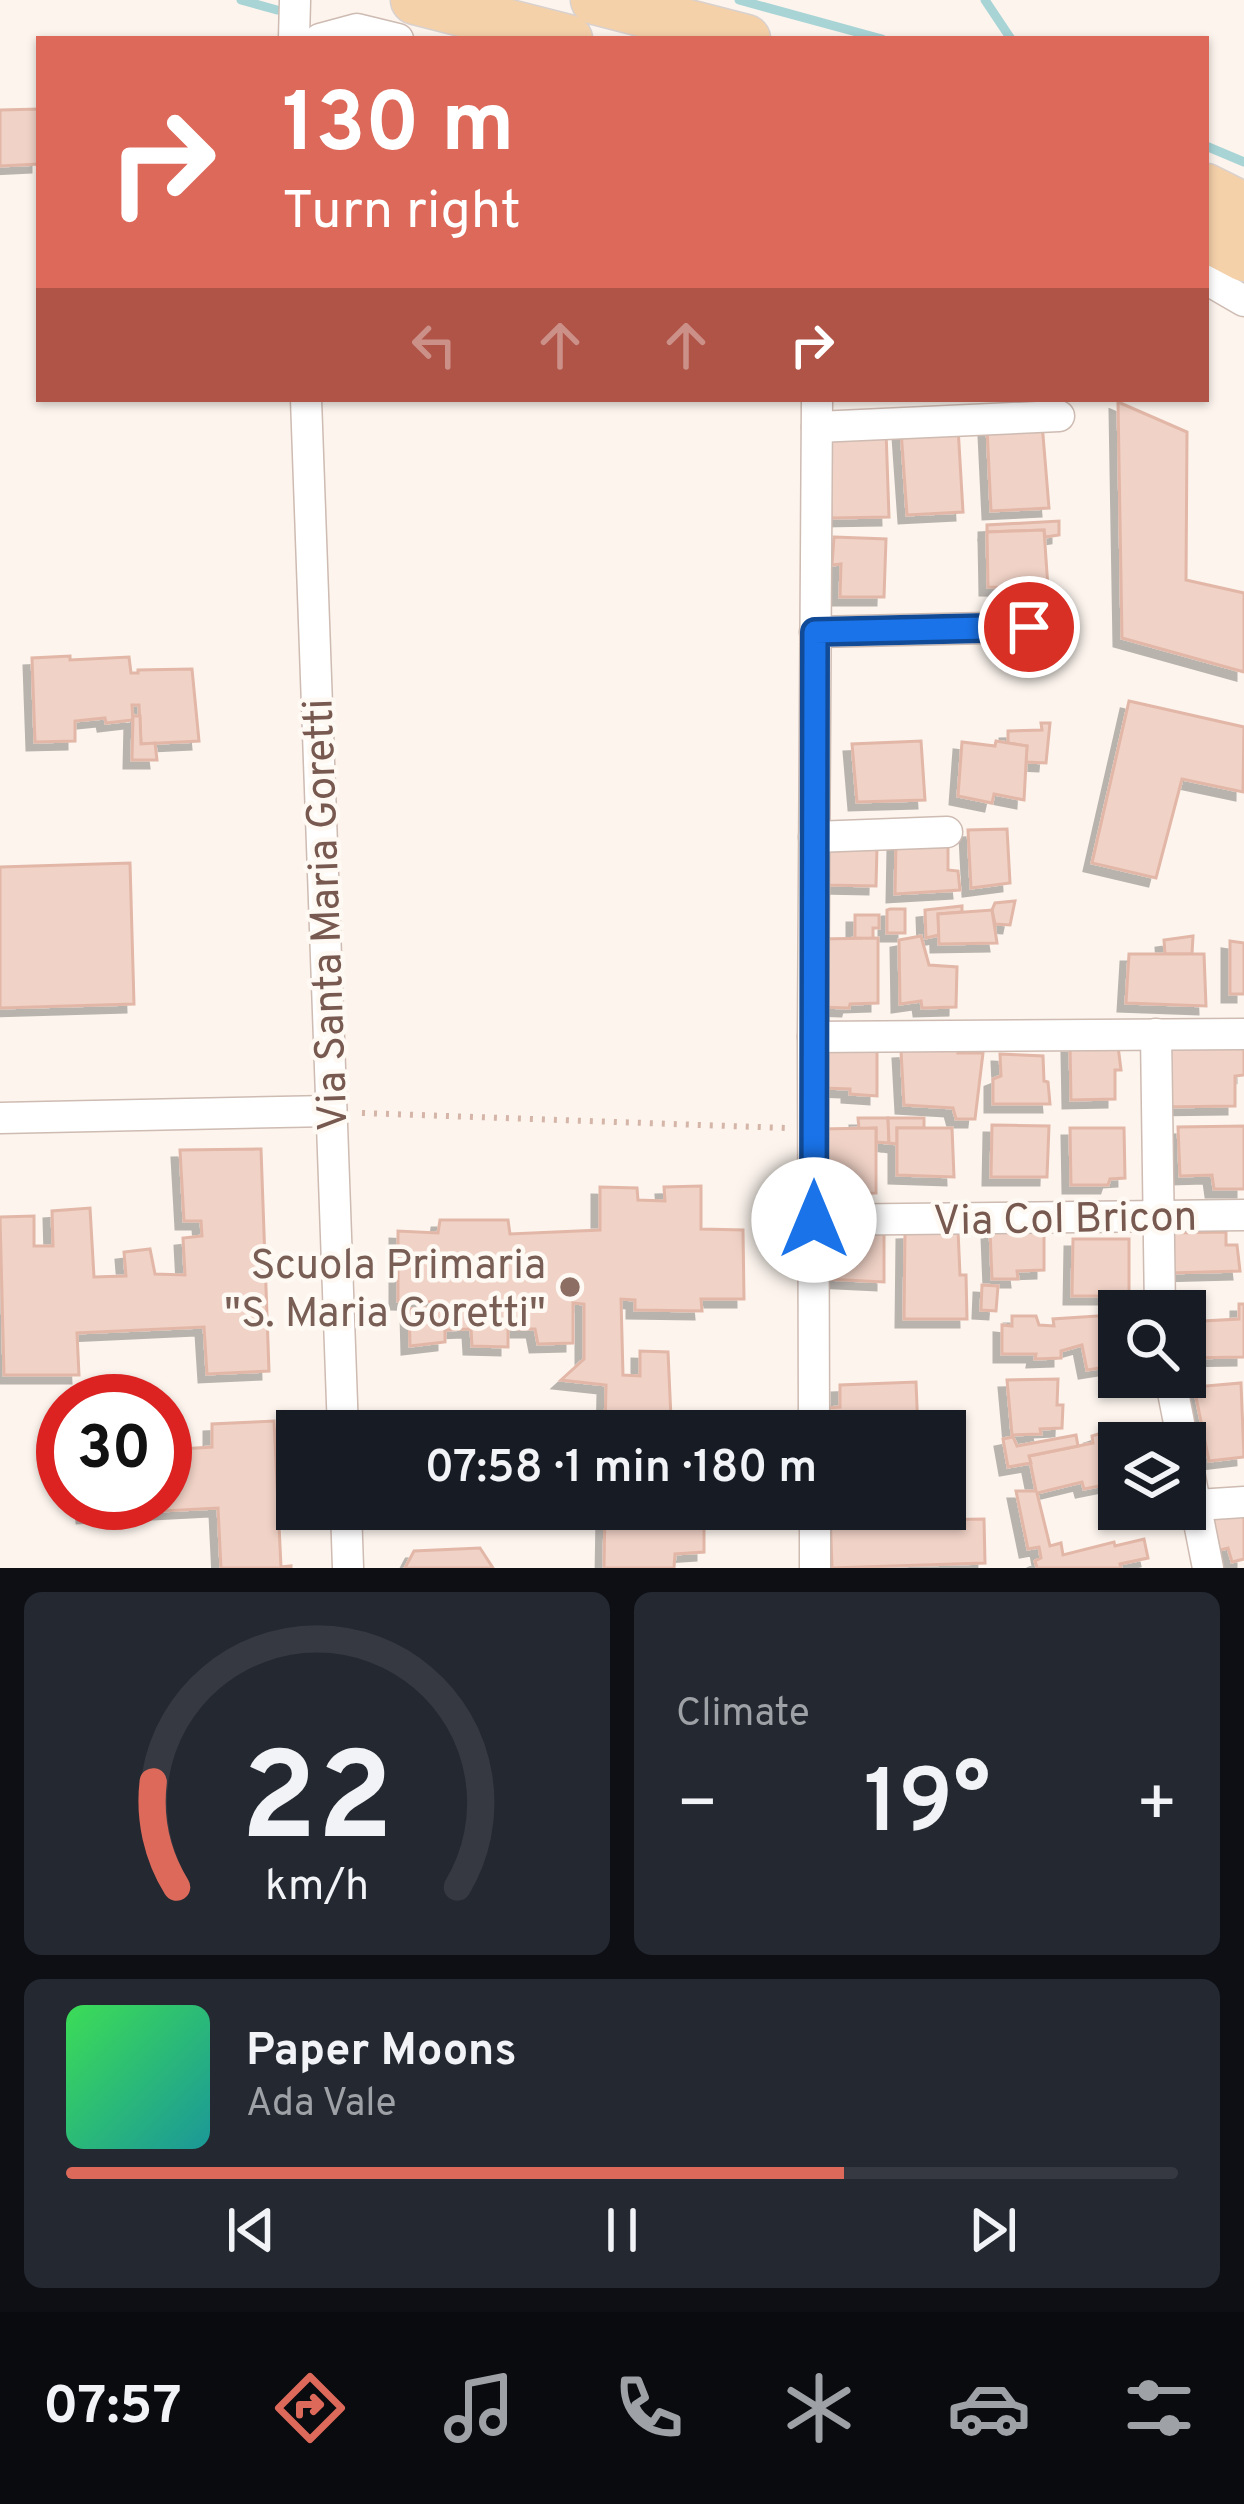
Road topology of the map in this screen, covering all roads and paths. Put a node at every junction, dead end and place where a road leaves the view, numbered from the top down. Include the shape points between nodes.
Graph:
1 (295, 0) edge
2 (415, 0) edge
3 (595, 0) edge
4 (294, 36) edge
5 (331, 36) edge
6 (386, 36) edge
7 (556, 36) edge
8 (734, 36) edge
9 (1209, 190) edge
10 (1244, 207) edge
11 (1209, 238) edge
12 (1244, 256) edge
13 (1209, 281) edge
14 (1244, 301) edge
15 (305, 402) edge
16 (817, 413) edge
17 (1059, 416) dead end
18 (1029, 627) dead end
19 (815, 632) junction
20 (947, 832) dead end
21 (814, 838) junction
22 (1156, 1034) junction
23 (1244, 1034) edge
24 (813, 1037) junction
25 (330, 1112) junction
26 (0, 1118) edge
27 (814, 1129) junction
28 (1244, 1215) edge
29 (1157, 1216) junction
30 (814, 1220) junction
31 (1159, 1290) edge
32 (342, 1410) edge
33 (814, 1410) edge
34 (1244, 1502) edge
35 (1206, 1504) edge
36 (347, 1530) edge
37 (814, 1530) edge
38 (1201, 1530) edge
39 (348, 1568) edge
40 (815, 1568) edge
41 (1208, 1568) edge

1 - 4 street
2 - 7 main road
3 - 8 main road
5 - 6 street via 357,29
9 - 10 main road
11 - 12 main road
13 - 14 street
15 - 25 street, Via Santa Maria Goretti
16 - 17 street
16 - 19 street
18 - 19 street
19 - 21 street
20 - 21 street
21 - 24 street
22 - 23 street
22 - 24 street
22 - 29 street
24 - 27 street
25 - 26 street
25 - 27 path
25 - 32 street, Via Santa Maria Goretti
27 - 30 street
28 - 29 street, Via Col Bricon
29 - 30 street, Via Col Bricon
29 - 31 street
30 - 33 street
34 - 35 street
36 - 39 street
37 - 40 street
38 - 41 street

